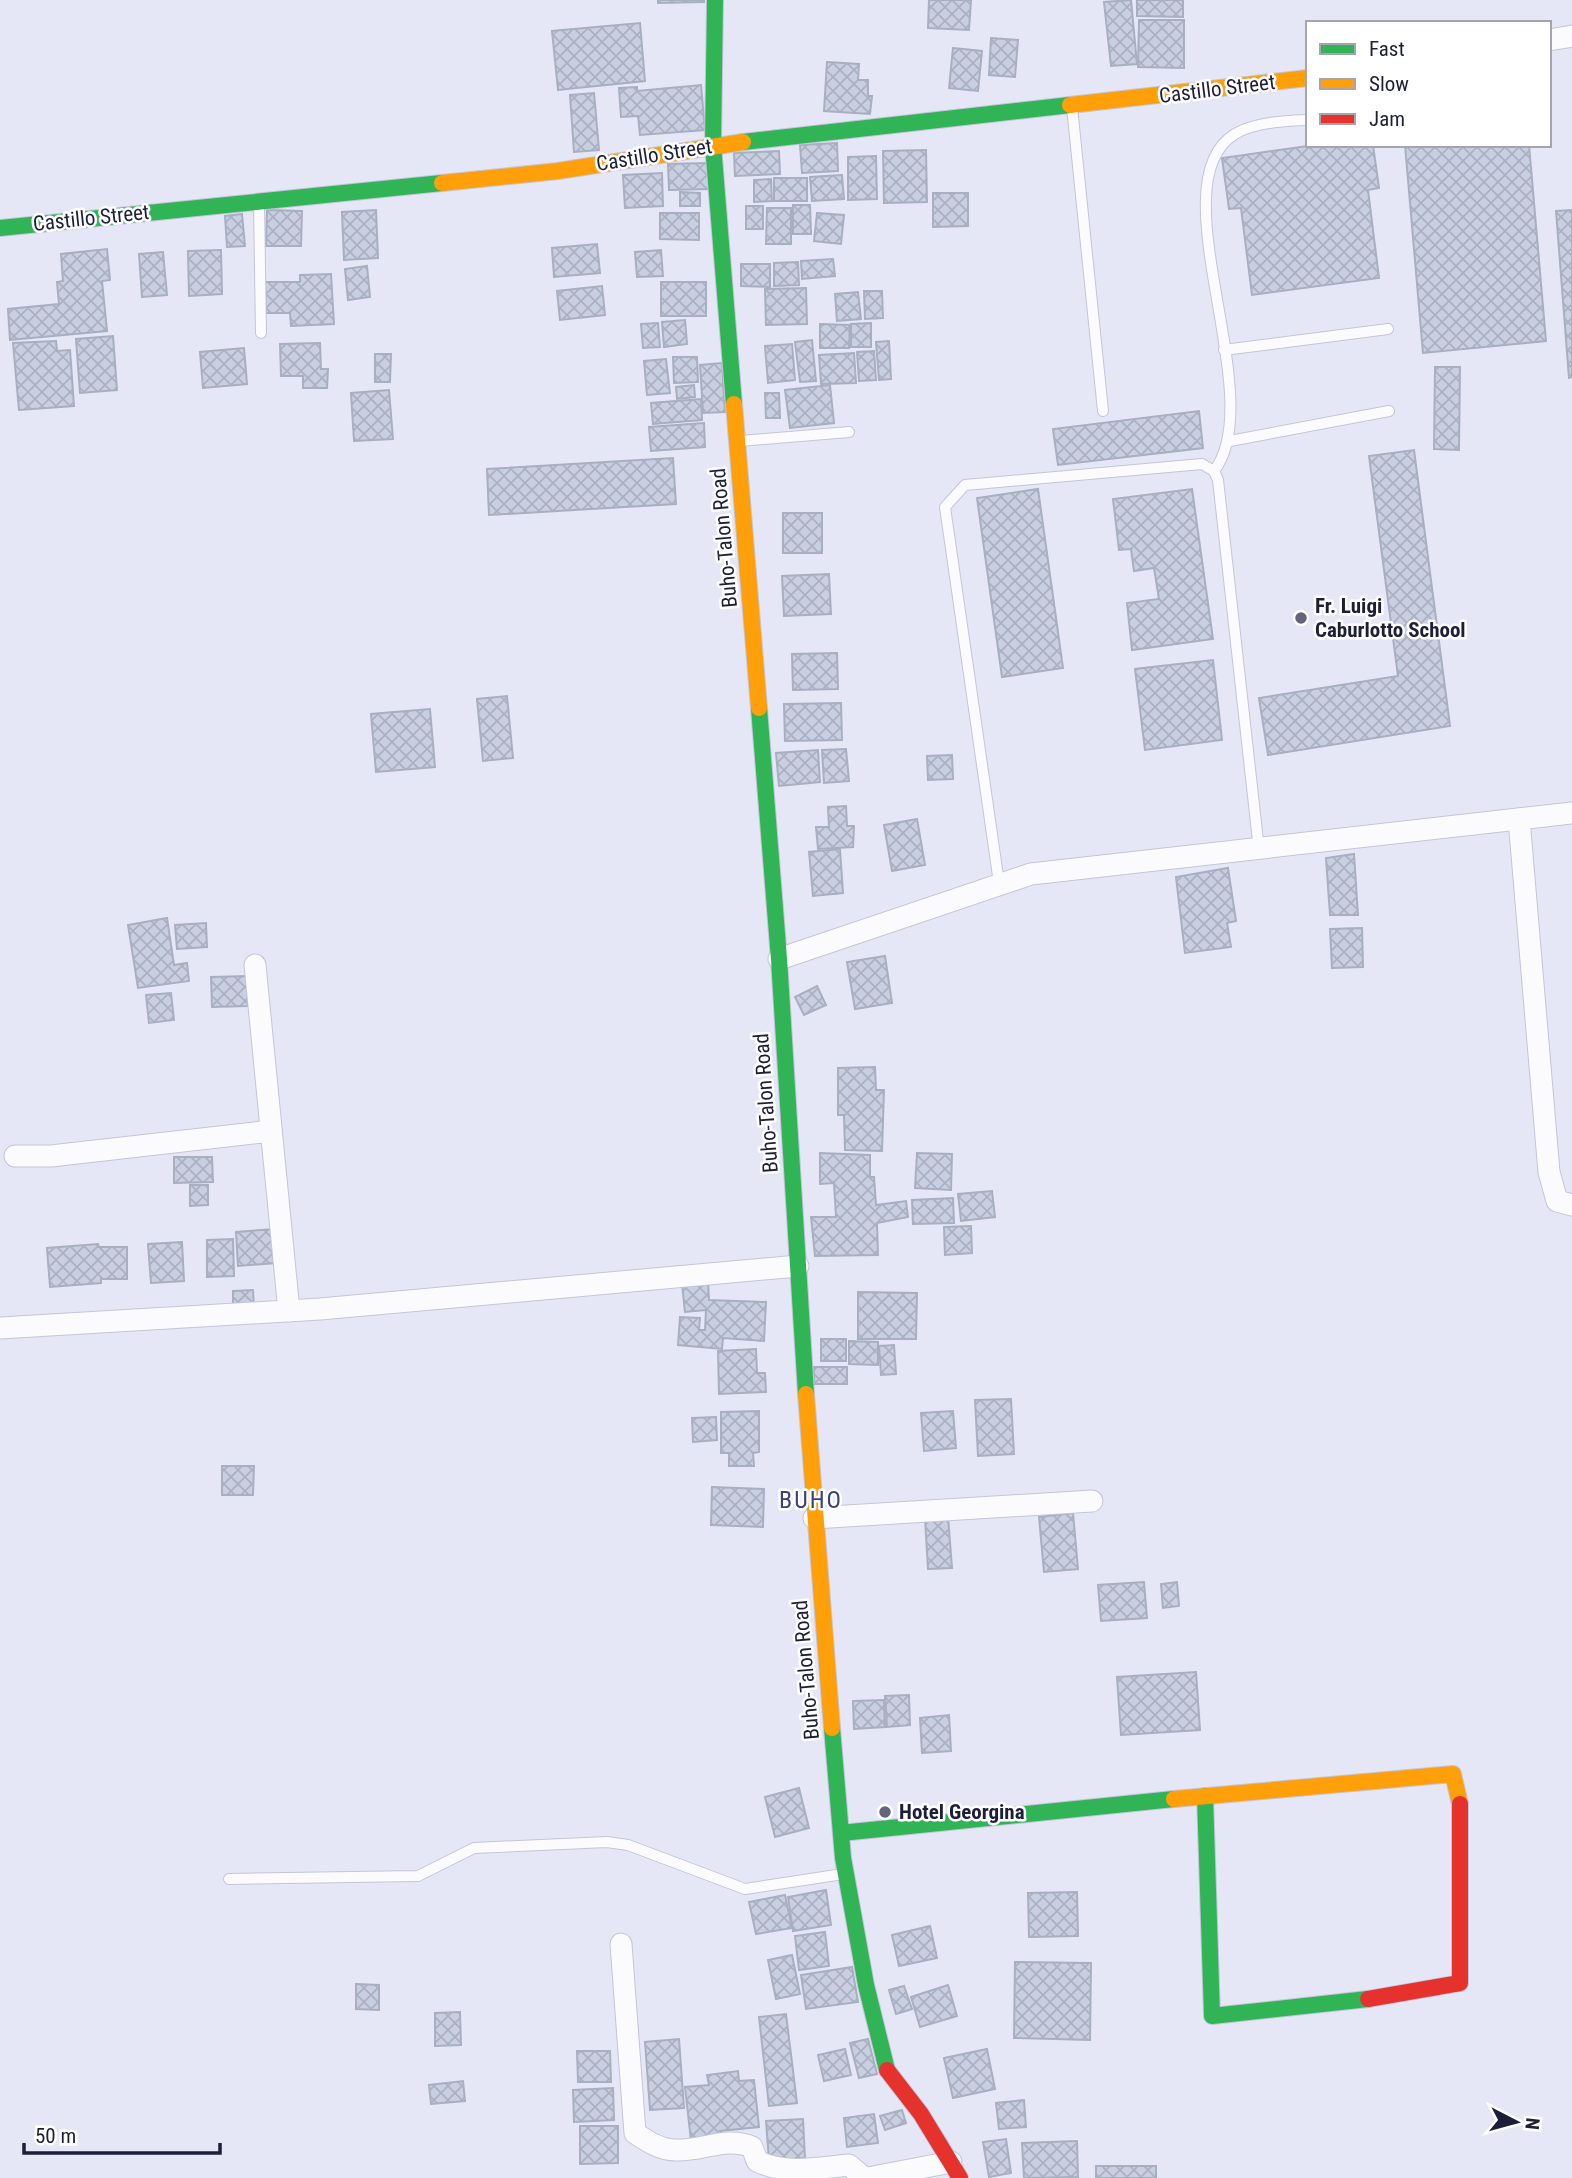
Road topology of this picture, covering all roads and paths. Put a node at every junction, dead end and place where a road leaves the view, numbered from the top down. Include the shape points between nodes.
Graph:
1 (715, 0) edge
2 (1572, 36) edge
3 (1551, 40) edge
4 (1306, 78) edge
5 (1072, 107) junction
6 (1306, 120) edge
7 (713, 145) junction
8 (259, 199) junction
9 (0, 228) edge
10 (1388, 329) dead end
11 (261, 333) dead end
12 (1224, 350) junction
13 (1103, 411) dead end
14 (1389, 411) dead end
15 (849, 432) dead end
16 (1230, 440) junction
17 (737, 442) junction
18 (1214, 471) junction
19 (1572, 813) edge
20 (1519, 819) junction
21 (1259, 850) junction
22 (999, 883) junction
23 (779, 959) junction
24 (256, 965) dead end
25 (271, 1131) junction
26 (15, 1156) dead end
27 (1572, 1205) edge
28 (798, 1266) junction
29 (289, 1311) junction
30 (0, 1328) edge
31 (1091, 1501) dead end
32 (814, 1518) junction
33 (1205, 1796) junction
34 (841, 1833) junction
35 (846, 1874) junction
36 (229, 1879) dead end
37 (621, 1944) dead end
38 (956, 2170) edge
39 (866, 2178) edge

1 - 7 street, Buho-Talon Road
2 - 3 street
4 - 5 street, Castillo Street
5 - 7 street, Castillo Street
5 - 13 lane
6 - 12 lane via 1236,133 1219,146 1207,174 1206,214
7 - 8 street, Castillo Street via 558,171
7 - 17 street, Buho-Talon Road
8 - 9 street, Castillo Street
8 - 11 lane
10 - 12 lane
12 - 16 lane
14 - 16 lane
15 - 17 lane
16 - 18 lane
17 - 23 street, Buho-Talon Road
18 - 21 lane
18 - 22 lane via 1202,464 965,485 945,507
19 - 20 street
20 - 21 street
20 - 27 street via 1549,1172 1556,1201
21 - 22 street via 1031,874
22 - 23 street
23 - 28 street, Buho-Talon Road
24 - 25 street
25 - 26 street
25 - 29 street
28 - 29 street
28 - 32 street, Buho-Talon Road
29 - 30 street
31 - 32 street
32 - 34 street, Buho-Talon Road
33 - 33 street via 1453,1774 1460,1800 1460,1983 1336,2004 1212,2016
33 - 34 street
34 - 35 street, Buho-Talon Road
35 - 36 lane via 745,1889 628,1845 607,1842 474,1848 418,1876
35 - 38 street, Buho-Talon Road via 887,2070
37 - 39 street via 635,2133 653,2145 675,2150 739,2141 752,2147 757,2161 771,2168 849,2165
38 - 39 street

